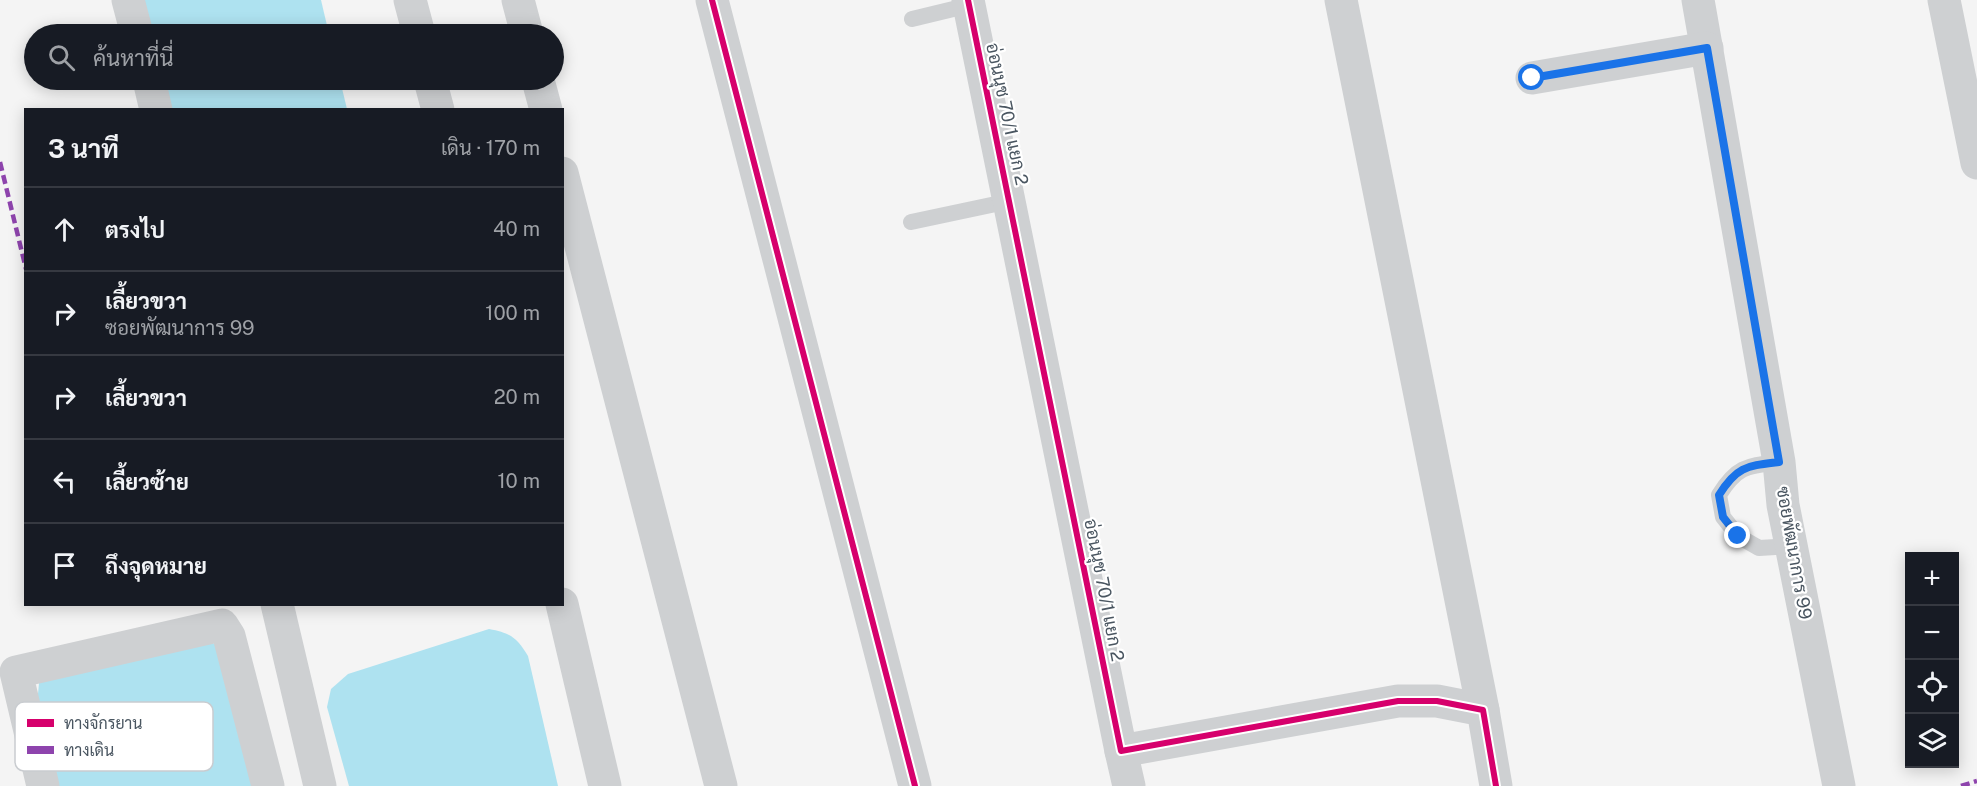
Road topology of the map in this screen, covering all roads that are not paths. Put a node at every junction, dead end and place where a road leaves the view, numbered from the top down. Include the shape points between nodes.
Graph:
1 (129, 0) edge
2 (410, 0) edge
3 (518, 0) edge
4 (712, 0) edge
5 (1341, 0) edge
6 (1698, 0) edge
7 (1944, 0) edge
8 (969, 3) edge
9 (912, 19) dead end
10 (135, 24) edge
11 (416, 24) edge
12 (524, 24) edge
13 (1707, 48) junction
14 (1532, 78) dead end
15 (151, 90) edge
16 (433, 90) edge
17 (541, 90) edge
18 (156, 108) edge
19 (437, 108) edge
20 (545, 108) edge
21 (1977, 164) edge
22 (564, 181) edge
23 (1010, 201) junction
24 (911, 222) dead end
25 (1779, 462) junction
26 (1792, 546) junction
27 (277, 606) edge
28 (562, 606) edge
29 (23, 702) edge
30 (1483, 710) junction
31 (1121, 751) junction
32 (39, 771) edge
33 (43, 786) edge
34 (268, 786) edge
35 (320, 786) edge
36 (605, 786) edge
37 (721, 786) edge
38 (915, 786) edge
39 (1129, 786) edge
40 (1496, 786) edge
41 (1839, 786) edge

1 - 10 street
2 - 11 street
3 - 12 street
4 - 38 street
5 - 30 street
6 - 13 street, ซอยพัฒนาการ 99
7 - 21 street
8 - 9 lane
8 - 23 street, อ่อนนุช 70/1 แยก 2
13 - 14 street
13 - 25 street, ซอยพัฒนาการ 99
15 - 18 street
16 - 19 street
17 - 20 street
22 - 37 street
23 - 24 lane
23 - 31 street, อ่อนนุช 70/1 แยก 2
25 - 26 street, ซอยพัฒนาการ 99
25 - 26 lane via 1748,466 1729,478 1719,495 1723,517 1738,536 1759,548
26 - 41 street, ซอยพัฒนาการ 99
27 - 35 street
28 - 36 street
29 - 34 street via 16,672 222,625 229,636
30 - 31 street via 1437,701 1398,701
30 - 40 street
31 - 39 street, อ่อนนุช 70/1 แยก 2
32 - 33 street

